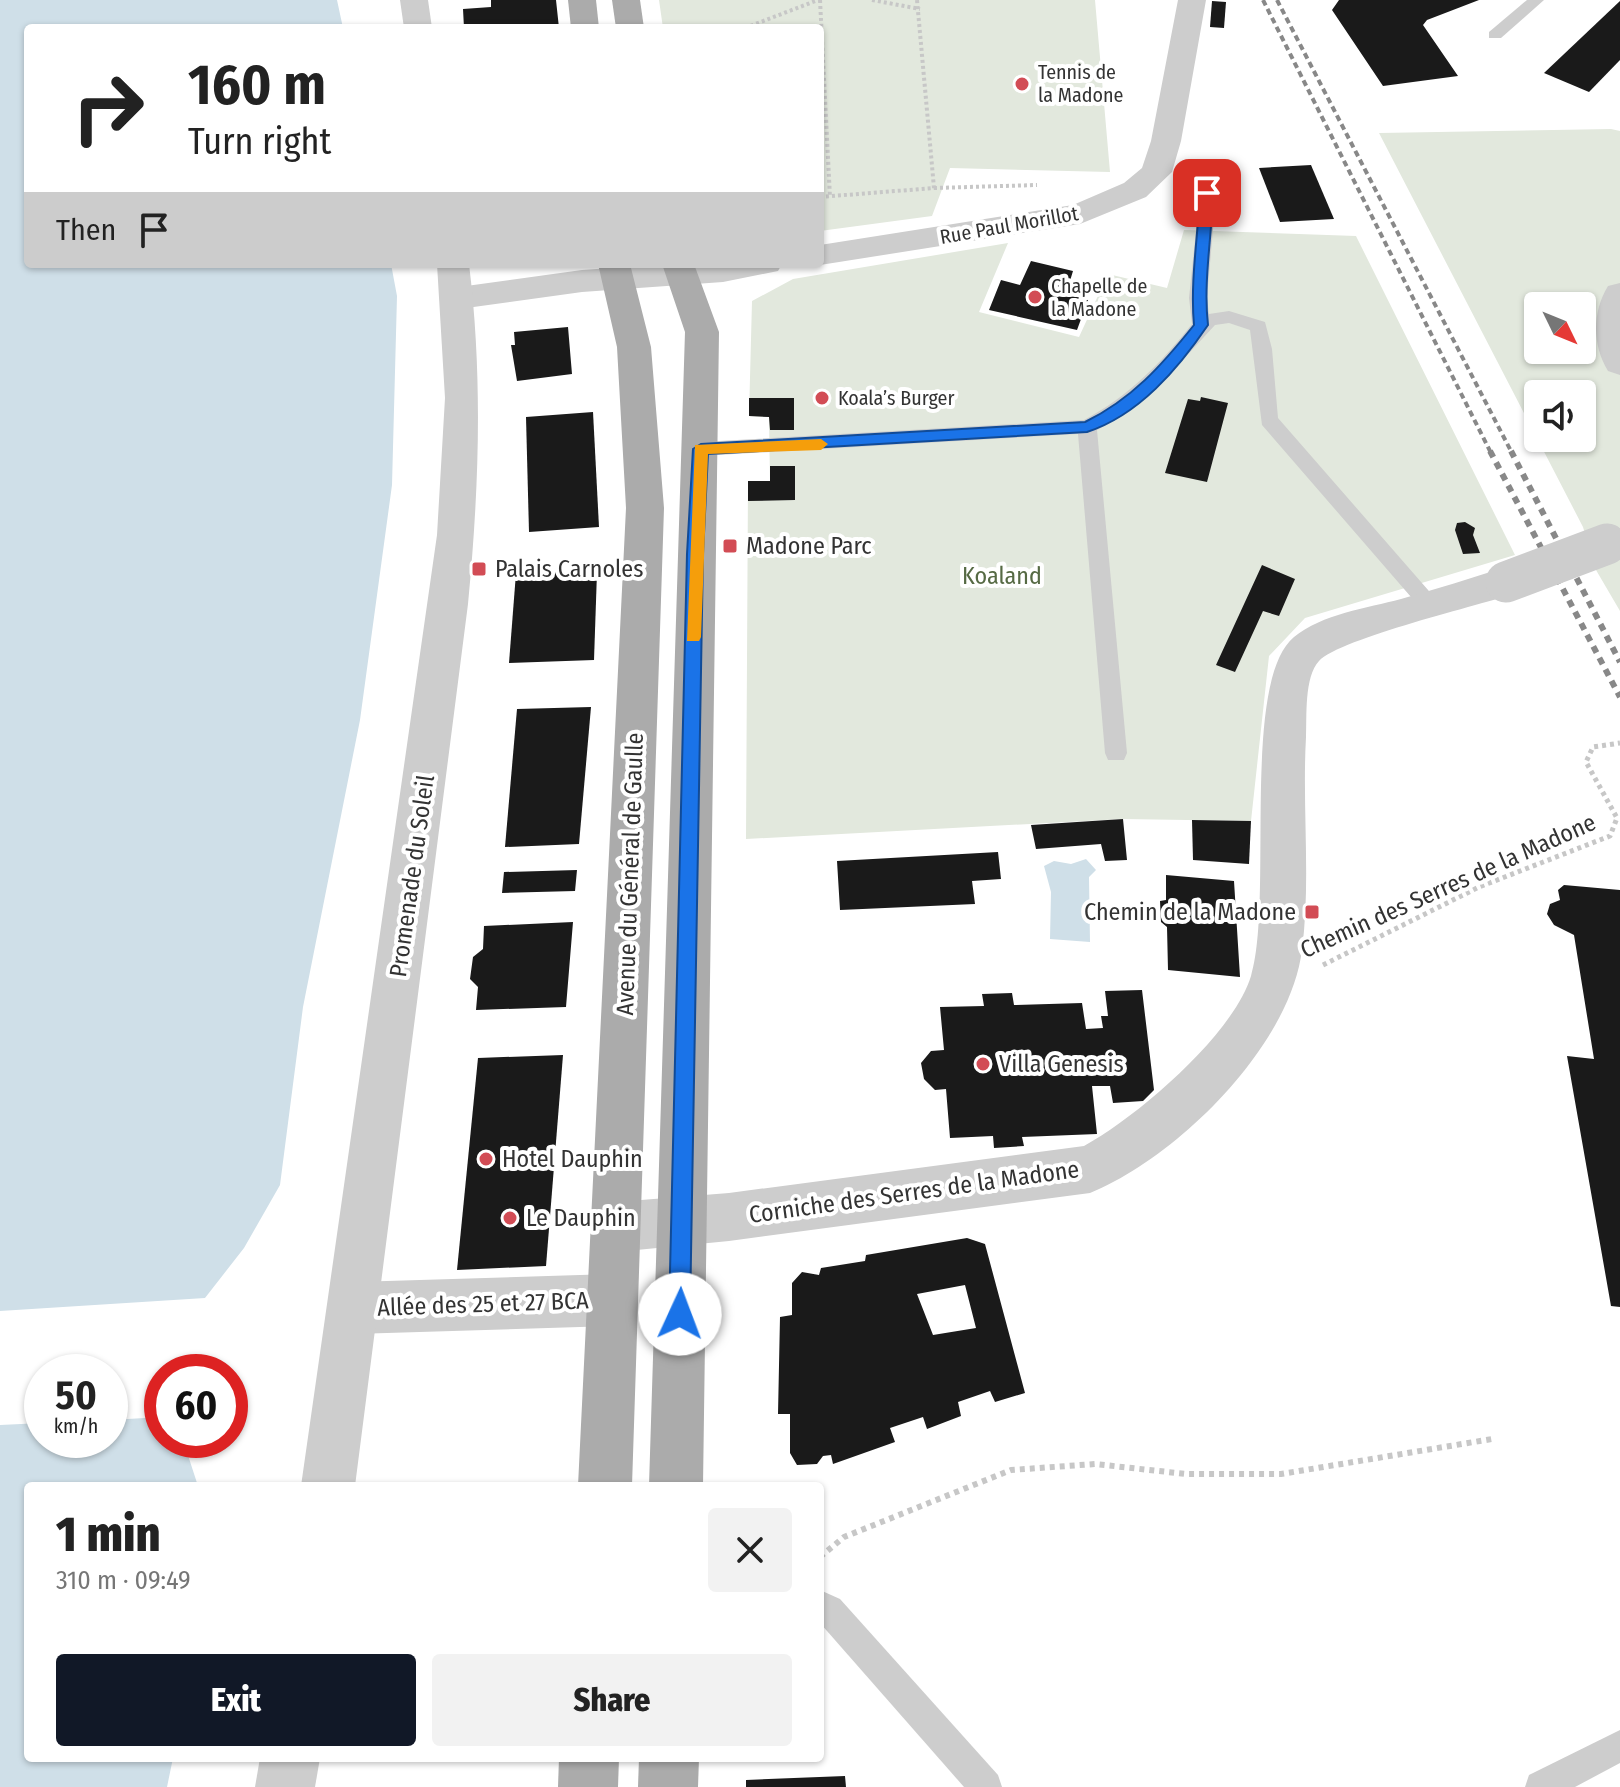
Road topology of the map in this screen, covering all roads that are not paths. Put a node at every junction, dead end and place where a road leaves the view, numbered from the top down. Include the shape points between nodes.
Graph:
1 (414, 0) edge
2 (582, 0) edge
3 (626, 0) edge
4 (1192, 0) edge
5 (1536, 0) edge
6 (417, 24) edge
7 (585, 24) edge
8 (629, 24) edge
9 (1495, 35) dead end
10 (1210, 172) dead end
11 (824, 254) edge
12 (680, 269) edge
13 (615, 271) edge
14 (463, 274) edge
15 (1620, 294) edge
16 (1201, 325) junction
17 (1620, 363) edge
18 (1087, 427) junction
19 (701, 449) junction
20 (1613, 540) edge
21 (1431, 606) junction
22 (1116, 753) dead end
23 (683, 1220) junction
24 (616, 1227) junction
25 (612, 1300) junction
26 (354, 1308) junction
27 (329, 1482) edge
28 (605, 1482) edge
29 (676, 1482) edge
30 (824, 1607) edge
31 (1620, 1746) edge
32 (289, 1762) edge
33 (589, 1762) edge
34 (669, 1762) edge
35 (285, 1787) edge
36 (588, 1787) edge
37 (668, 1787) edge
38 (986, 1787) edge
39 (1541, 1787) edge

1 - 6 street
2 - 7 main road
3 - 8 main road
4 - 11 street, Rue Paul Morillot via 1166,141 1156,172 1135,190 1080,214
5 - 9 lane
10 - 16 lane via 1198,298
12 - 13 street
12 - 19 main road via 702,332
13 - 14 street
13 - 24 main road, Avenue du Général de Gaulle via 634,347 645,508
14 - 26 street, Promenade du Soleil via 464,372 452,576
15 - 17 street via 1611,322
16 - 18 lane via 1163,374 1121,410
16 - 21 lane via 1214,316 1232,316 1258,326 1265,348 1263,391 1269,420
18 - 19 lane
18 - 22 lane
19 - 23 main road via 694,569
20 - 21 street, Corniche des Serres de la Madone, bridge
21 - 23 street, Corniche des Serres de la Madone via 1333,633 1302,652 1291,682 1286,729 1281,914 1273,979 1243,1030 1187,1100 1124,1153 1090,1169
23 - 24 street, Corniche des Serres de la Madone
23 - 29 main road
24 - 25 main road, Avenue du Général de Gaulle
25 - 26 street, Allée des 25 et 27 BCA
25 - 28 main road, Avenue du Général de Gaulle
26 - 27 street, Promenade du Soleil
30 - 38 lane
31 - 39 lane
32 - 35 street
33 - 36 main road
34 - 37 main road

